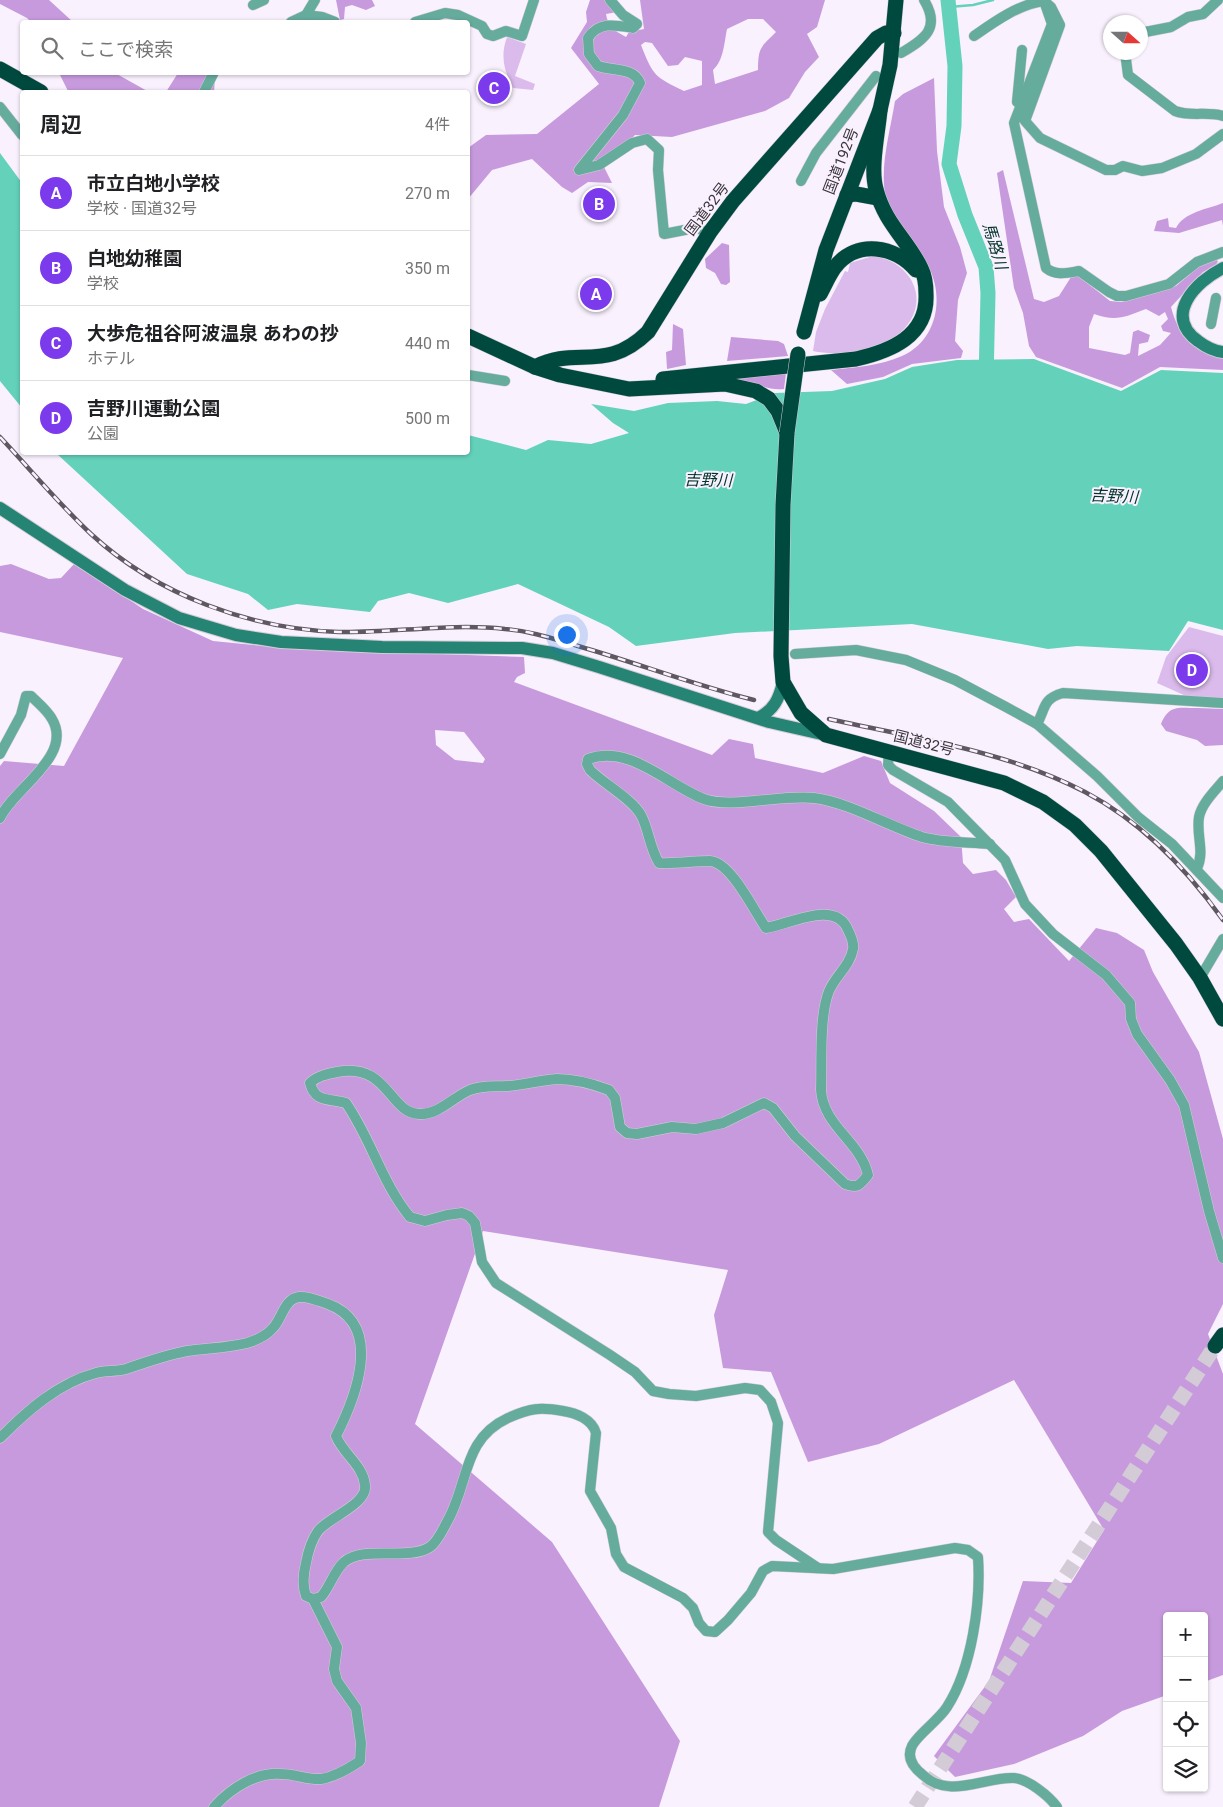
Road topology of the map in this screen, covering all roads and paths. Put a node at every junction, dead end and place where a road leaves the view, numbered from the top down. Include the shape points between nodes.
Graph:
1 (264, 0) edge
2 (315, 0) edge
3 (534, 0) edge
4 (610, 0) edge
5 (896, 0) edge
6 (924, 0) edge
7 (1218, 0) edge
8 (1044, 1) edge
9 (253, 5) dead end
10 (306, 15) junction
11 (295, 20) edge
12 (330, 20) edge
13 (422, 20) edge
14 (469, 20) edge
15 (470, 20) edge
16 (1148, 31) edge
17 (894, 33) junction
18 (974, 36) dead end
19 (1022, 50) dead end
20 (901, 54) dead end
21 (1126, 60) edge
22 (0, 69) edge
23 (212, 75) edge
24 (876, 76) dead end
25 (37, 90) edge
26 (205, 90) edge
27 (0, 107) edge
28 (880, 110) junction
29 (1223, 116) edge
30 (1014, 123) junction
31 (20, 132) edge
32 (1223, 134) edge
33 (801, 181) dead end
34 (847, 195) junction
35 (878, 198) junction
36 (710, 232) junction
37 (1223, 252) edge
38 (1223, 268) edge
39 (925, 285) junction
40 (1216, 298) dead end
41 (1216, 319) edge
42 (804, 332) junction
43 (470, 337) edge
44 (1223, 352) edge
45 (534, 367) junction
46 (470, 375) edge
47 (505, 381) dead end
48 (599, 382) junction
49 (787, 433) junction
50 (0, 508) edge
51 (795, 654) dead end
52 (783, 682) junction
53 (1223, 703) edge
54 (758, 718) junction
55 (1036, 724) junction
56 (826, 735) junction
57 (889, 752) junction
58 (0, 754) edge
59 (1223, 781) edge
60 (0, 818) edge
61 (990, 844) junction
62 (1197, 868) junction
63 (1223, 898) edge
64 (1223, 938) edge
65 (1200, 978) junction
66 (1223, 1019) edge
67 (1223, 1258) edge
68 (0, 1438) edge
69 (818, 1568) junction
70 (313, 1599) junction
71 (214, 1807) edge
72 (1057, 1807) edge

1 - 9 street
2 - 10 street
3 - 15 street via 522,36 506,31 493,36
4 - 36 street via 637,24 632,28 606,24 598,28 588,38 589,54 598,66 632,73 638,76 640,83 623,115 579,170 599,165 632,143 647,139 659,150 664,234 695,228
5 - 17 highway, 国道192号
6 - 20 street via 931,25 921,42
7 - 16 street via 1203,14 1188,17 1171,27
8 - 18 street via 1015,11
8 - 30 street via 1052,24
8 - 32 street via 1060,25 1026,114 1025,121 1040,138 1106,170 1123,166 1142,172 1162,168 1196,154
10 - 11 street
10 - 12 street
13 - 14 street via 445,13
17 - 28 highway, 国道192号
17 - 36 highway, 国道32号 via 877,38 733,201
19 - 30 street
21 - 29 street via 1128,74 1175,111
22 - 25 highway
23 - 26 street
24 - 33 street via 816,153
27 - 31 street
28 - 34 highway, 国道192号
28 - 35 highway, 国道32号 via 874,174
30 - 37 street via 1046,268 1051,272 1078,271 1109,292 1126,296 1169,284 1197,262
34 - 35 highway
34 - 42 highway, 国道192号 via 826,250
35 - 39 highway, 国道32号 via 888,221 921,268
36 - 45 highway, 国道32号 via 648,332 636,344 620,353 558,359
38 - 44 street via 1209,274 1188,297 1183,324 1190,335 1206,347
39 - 42 highway, 国道32号 via 916,270 901,256 878,249 854,252 836,267
39 - 48 highway, 国道32号 via 925,307 916,329 900,344 876,354 856,359
40 - 41 street
42 - 49 highway, 国道32号, bridge
43 - 45 highway, 国道32号
45 - 48 highway, 国道32号
46 - 47 street
48 - 49 highway, 国道32号 via 629,390 725,384 756,391 769,399 778,411
49 - 52 highway, 国道32号 via 782,562
50 - 54 street via 125,590 178,618 236,635 281,642 522,648 553,653
51 - 55 street via 856,650 906,660 955,680
52 - 54 street via 772,709
52 - 56 highway, 国道32号 via 811,724
53 - 55 street via 1063,693 1052,696
54 - 56 street
55 - 62 street
56 - 57 highway, 国道32号
57 - 61 street via 888,765 893,770 948,802
57 - 65 highway, 国道32号 via 1004,783 1042,802 1075,824 1176,944
58 - 60 street via 26,696 31,696 52,719 56,730 55,742 46,765 16,794
59 - 62 street via 1198,819 1201,858
61 - 67 street via 1005,860 1025,904 1053,934 1106,975 1130,1003 1131,1019 1138,1034 1184,1105
61 - 69 street via 922,837 815,798 706,800 687,792 654,770 629,760 588,758 590,770 641,815 651,850 659,863 710,861 724,866 766,928 820,913 837,917 846,924 853,947 847,964 829,990 825,1005 821,1090 827,1115 866,1168 868,1176 860,1185 845,1184 764,1103 723,1123 696,1129 672,1127 637,1134 627,1133 620,1127 615,1098 609,1090 571,1081 556,1079 507,1086 489,1085 469,1091 434,1112 417,1114 405,1109 382,1083 355,1069 314,1078 310,1083 318,1098 346,1103 410,1217 425,1221 448,1215 469,1216 475,1223 482,1262 496,1283 623,1363 653,1390 696,1396 745,1388 760,1390 772,1402 778,1423 768,1532
62 - 63 street
64 - 65 street
65 - 66 highway, 国道32号
68 - 70 street via 70,1382 97,1372 123,1370 160,1357 247,1343 264,1337 275,1327 285,1307 298,1297 312,1298 338,1308 353,1322 362,1364 357,1386 336,1436 358,1466 366,1484 358,1502 319,1531 309,1548 302,1586 306,1596
69 - 70 street via 768,1568 728,1620 715,1632 706,1631 699,1623 694,1608 684,1598 624,1567 616,1554 611,1528 590,1490 594,1425 568,1412 542,1408 525,1410 498,1422 482,1435 453,1512 438,1539 429,1547 417,1552 357,1557 344,1562 326,1592
69 - 72 street via 833,1569 954,1548 968,1550 978,1557 971,1645 965,1667 948,1706 912,1746 909,1756 913,1766 926,1778 943,1786 966,1786 1014,1778 1027,1782
70 - 71 street via 337,1647 334,1669 338,1681 356,1708 360,1761 348,1770 319,1779 282,1774 256,1777 237,1786

